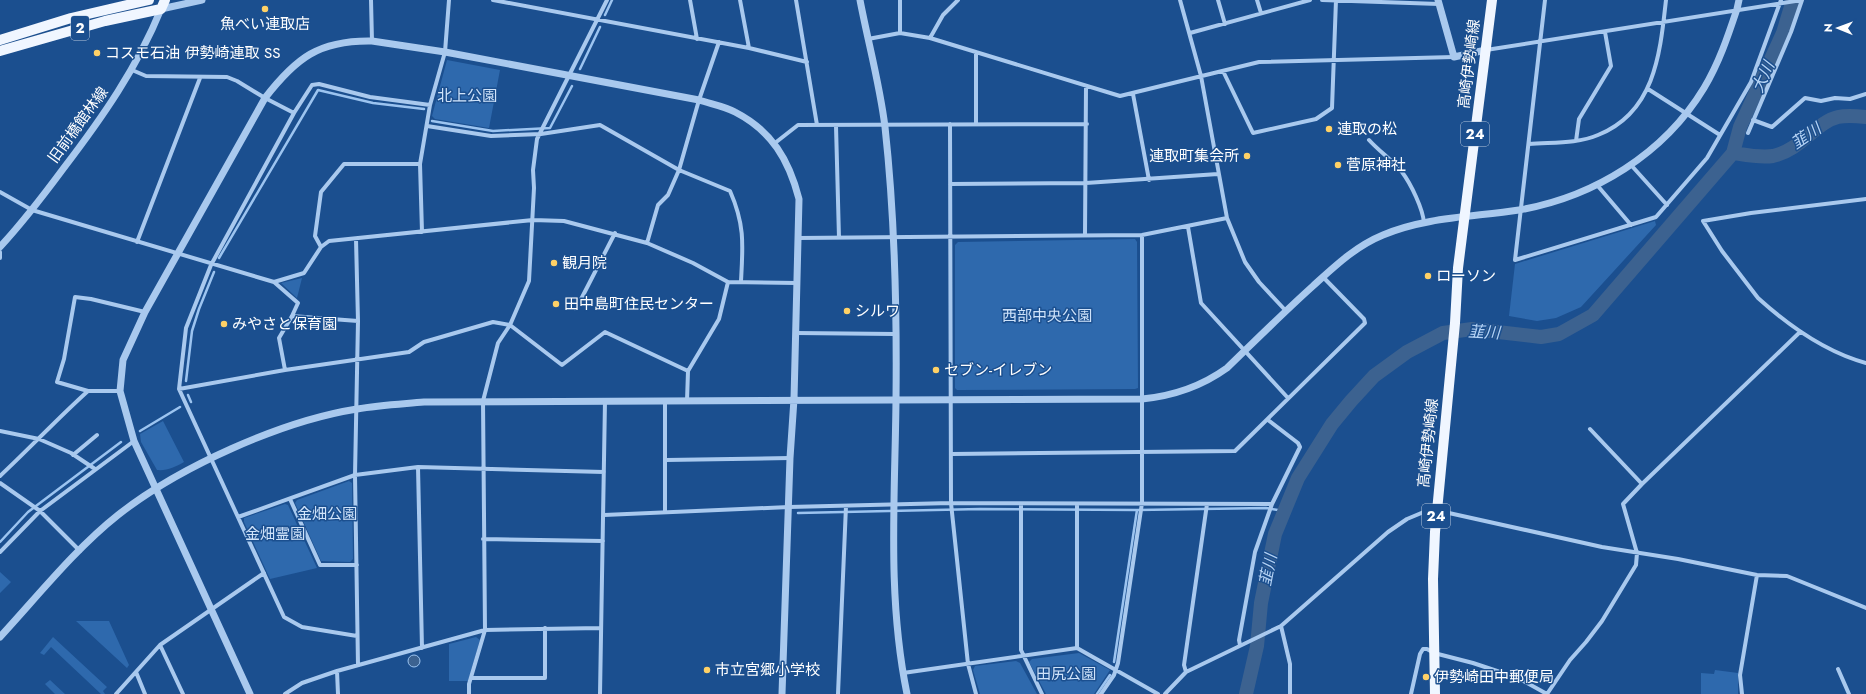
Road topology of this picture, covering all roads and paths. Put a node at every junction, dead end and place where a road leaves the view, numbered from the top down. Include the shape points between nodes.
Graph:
1 (148, 0) edge
2 (202, 0) edge
3 (371, 0) edge
4 (449, 0) edge
5 (493, 0) edge
6 (607, 0) edge
7 (690, 0) edge
8 (740, 0) edge
9 (796, 0) edge
10 (860, 0) edge
11 (900, 0) edge
12 (958, 0) edge
13 (1180, 0) edge
14 (1218, 0) edge
15 (1257, 0) edge
16 (1310, 0) edge
17 (1322, 0) edge
18 (1336, 0) edge
19 (1492, 0) edge
20 (1545, 0) edge
21 (1666, 0) edge
22 (1739, 0) edge
23 (1799, 0) edge
24 (1802, 0) edge
25 (1371, 1) edge
26 (1439, 2) edge
27 (1781, 2) edge
28 (163, 4) edge
29 (1737, 9) junction
30 (1261, 14) junction
31 (598, 20) junction
32 (1664, 22) junction
33 (1225, 24) junction
34 (1605, 32) junction
35 (900, 33) junction
36 (1190, 33) junction
37 (697, 38) junction
38 (930, 38) junction
39 (868, 39) junction
40 (0, 40) edge
41 (372, 41) junction
42 (1540, 41) junction
43 (719, 42) junction
44 (749, 48) junction
45 (1486, 50) junction
46 (0, 51) edge
47 (445, 52) junction
48 (976, 52) junction
49 (1454, 57) junction
50 (1335, 60) junction
51 (807, 62) junction
52 (132, 70) junction
53 (1223, 72) junction
54 (569, 76) junction
55 (1202, 76) junction
56 (200, 78) junction
57 (1086, 86) junction
58 (1648, 89) junction
59 (1133, 94) junction
60 (1866, 94) edge
61 (264, 98) junction
62 (699, 100) junction
63 (430, 105) junction
64 (1686, 113) junction
65 (294, 114) junction
66 (1753, 120) junction
67 (950, 124) junction
68 (976, 124) junction
69 (1087, 124) junction
70 (817, 125) junction
71 (884, 125) junction
72 (427, 126) junction
73 (836, 126) junction
74 (1748, 133) dead end
75 (541, 134) junction
76 (1720, 135) junction
77 (1369, 140) dead end
78 (1576, 140) junction
79 (775, 143) junction
80 (1528, 144) junction
81 (420, 164) junction
82 (1631, 165) junction
83 (679, 170) junction
84 (1218, 174) junction
85 (1149, 180) junction
86 (1086, 183) junction
87 (950, 184) junction
88 (1597, 185) junction
89 (0, 192) edge
90 (1866, 199) edge
91 (1667, 206) junction
92 (32, 210) junction
93 (1520, 210) junction
94 (1228, 218) junction
95 (1464, 218) junction
96 (533, 220) junction
97 (1424, 223) junction
98 (1631, 225) junction
99 (1188, 226) junction
100 (422, 232) junction
101 (615, 233) junction
102 (1085, 234) junction
103 (1142, 235) junction
104 (798, 238) junction
105 (839, 238) junction
106 (894, 238) junction
107 (950, 238) junction
108 (356, 239) junction
109 (137, 242) junction
110 (647, 243) junction
111 (0, 247) edge
112 (321, 247) junction
113 (0, 252) edge
114 (179, 253) junction
115 (0, 258) edge
116 (211, 265) junction
117 (1323, 276) junction
118 (741, 281) junction
119 (274, 282) junction
120 (728, 282) junction
121 (797, 283) junction
122 (576, 309) dead end
123 (1286, 311) junction
124 (145, 312) junction
125 (292, 316) junction
126 (358, 322) junction
127 (510, 324) junction
128 (1800, 332) junction
129 (796, 333) junction
130 (895, 334) junction
131 (1245, 351) junction
132 (359, 359) junction
133 (1866, 363) edge
134 (285, 370) junction
135 (688, 371) junction
136 (179, 389) junction
137 (88, 391) junction
138 (120, 391) junction
139 (1288, 398) junction
140 (794, 399) junction
141 (1142, 399) junction
142 (666, 400) junction
143 (896, 400) junction
144 (952, 400) junction
145 (483, 401) junction
146 (605, 401) junction
147 (688, 401) junction
148 (357, 409) junction
149 (1268, 420) junction
150 (1590, 429) dead end
151 (0, 431) edge
152 (97, 434) dead end
153 (39, 439) junction
154 (134, 441) junction
155 (1142, 453) junction
156 (952, 454) junction
157 (73, 455) junction
158 (790, 458) junction
159 (211, 459) junction
160 (666, 460) junction
161 (418, 467) junction
162 (482, 468) junction
163 (94, 469) junction
164 (604, 472) junction
165 (355, 475) junction
166 (0, 476) edge
167 (0, 482) edge
168 (1642, 484) junction
169 (155, 489) junction
170 (290, 499) junction
171 (951, 503) junction
172 (1142, 503) junction
173 (1021, 504) junction
174 (1077, 504) junction
175 (1208, 504) junction
176 (1272, 504) junction
177 (894, 505) junction
178 (846, 506) junction
179 (789, 507) junction
180 (1437, 510) junction
181 (40, 511) junction
182 (665, 512) junction
183 (604, 515) junction
184 (238, 516) junction
185 (483, 539) junction
186 (603, 541) junction
187 (80, 551) junction
188 (0, 552) edge
189 (1637, 553) junction
190 (357, 565) junction
191 (264, 573) junction
192 (1757, 575) junction
193 (1866, 608) edge
194 (210, 610) junction
195 (1281, 626) junction
196 (545, 628) junction
197 (601, 628) junction
198 (485, 630) junction
199 (358, 636) junction
200 (0, 638) edge
201 (160, 645) junction
202 (1240, 645) junction
203 (422, 648) junction
204 (1077, 648) junction
205 (1434, 653) junction
206 (1023, 656) junction
207 (968, 664) junction
208 (358, 665) junction
209 (1838, 669) dead end
210 (1116, 670) junction
211 (337, 671) junction
212 (136, 672) junction
213 (1186, 672) junction
214 (902, 673) junction
215 (471, 678) junction
216 (116, 694) edge
217 (145, 694) edge
218 (183, 694) edge
219 (250, 694) edge
220 (285, 694) edge
221 (338, 694) edge
222 (469, 694) edge
223 (600, 694) edge
224 (782, 694) edge
225 (838, 694) edge
226 (907, 694) edge
227 (976, 694) edge
228 (1042, 694) edge
229 (1101, 694) edge
230 (1158, 694) edge
231 (1165, 694) edge
232 (1290, 694) edge
233 (1411, 694) edge
234 (1435, 694) edge
235 (1547, 694) edge
236 (1742, 694) edge
237 (1849, 694) edge

1 - 40 main road, 2 via 71,18
2 - 28 street
3 - 41 street
4 - 47 street
5 - 31 street
6 - 31 street
7 - 37 street
8 - 44 street
9 - 51 street
10 - 39 street
11 - 35 street
12 - 38 street via 943,15
13 - 36 street
14 - 33 street
15 - 30 street
16 - 30 street
17 - 18 street
18 - 25 street
18 - 50 street
19 - 45 main road, 高崎伊勢崎線 / 24
20 - 42 street
21 - 32 street
22 - 29 street
23 - 24 street
23 - 27 street
24 - 66 street
25 - 26 street
26 - 49 street
27 - 29 street
27 - 76 street via 1751,82
28 - 46 main road, 2
28 - 52 street, 旧前橋館林線
29 - 32 street
29 - 64 street via 1718,61 1704,88
30 - 33 street
31 - 37 street
31 - 54 street
32 - 34 street
32 - 58 street via 1657,67
33 - 36 street
34 - 42 street
34 - 78 street via 1611,66 1579,119
35 - 38 street
35 - 39 street
36 - 55 street
37 - 43 street
38 - 48 street
39 - 71 street
41 - 47 street
41 - 61 street via 334,44 308,55 284,73
42 - 45 street
42 - 80 street
43 - 44 street
43 - 62 street
44 - 51 street
45 - 49 street
45 - 95 main road, 高崎伊勢崎線 / 24
47 - 54 street
47 - 63 street
48 - 57 street
48 - 68 street
49 - 50 street
50 - 53 street via 1259,62
50 - 53 street via 1332,108 1316,119 1253,133
51 - 70 street
52 - 56 street via 146,76
52 - 92 street, 旧前橋館林線 via 100,121
53 - 55 street
54 - 62 street
54 - 75 street
55 - 59 street
55 - 84 street
56 - 61 street via 228,77
56 - 109 street
57 - 59 street via 1120,96
57 - 69 street
58 - 64 street
58 - 78 street via 1634,110 1616,126 1597,136
59 - 85 street
60 - 66 street via 1850,99 1834,98 1821,101 1804,98 1772,127
61 - 65 street
61 - 114 street
62 - 79 street via 740,115 752,122
62 - 83 street
63 - 65 street via 370,97 315,84
63 - 72 street
64 - 76 street
64 - 82 street via 1664,138
65 - 116 street
66 - 74 street
67 - 68 street
67 - 71 street
67 - 87 street
68 - 69 street
69 - 86 street
70 - 73 street
70 - 79 street via 798,126
71 - 73 street
71 - 106 street
72 - 75 street via 491,136
72 - 81 street
73 - 105 street
75 - 83 street via 600,125
75 - 96 street via 537,139 533,170
76 - 91 street via 1707,158
77 - 97 street via 1402,172 1419,205
78 - 80 street
79 - 104 street via 793,176 799,199
80 - 93 street
81 - 100 street
81 - 112 street via 344,164 321,192 315,236
82 - 88 street
82 - 91 street
83 - 110 street via 668,195 658,205
83 - 118 street via 730,191 737,206 743,235
84 - 85 street
84 - 94 street
85 - 86 street
86 - 87 street
86 - 102 street
87 - 107 street
88 - 93 street via 1572,196
88 - 98 street
89 - 92 street
90 - 128 street via 1703,221 1758,298
91 - 98 street via 1656,217
92 - 109 street
92 - 111 street, 旧前橋館林線
93 - 95 street
93 - 98 street via 1515,260
94 - 99 street
94 - 123 street via 1245,262
95 - 97 street
95 - 180 main road, 高崎伊勢崎線 / 24
96 - 100 street
96 - 101 street via 564,221
96 - 127 street via 529,281
97 - 117 street via 1367,242
99 - 103 street
99 - 131 street via 1201,303
100 - 108 street
101 - 110 street
101 - 122 street
102 - 103 street
102 - 107 street
103 - 141 street
104 - 105 street
104 - 121 street
105 - 106 street
106 - 107 street
106 - 130 street
107 - 144 street
108 - 112 street via 329,242
108 - 126 street
109 - 114 street
110 - 120 street
112 - 119 street via 304,273
113 - 115 street
114 - 116 street
114 - 124 street
116 - 119 street
116 - 136 street via 186,328
117 - 123 street
117 - 139 street via 1365,323
118 - 120 street
118 - 121 street
119 - 125 street via 298,303
120 - 135 street via 719,319
121 - 129 street
123 - 131 street
124 - 137 street via 75,297 64,359 57,382
124 - 138 street via 123,360
125 - 126 street
125 - 134 street via 279,338
126 - 132 street
127 - 132 street via 493,322 424,342 409,352
127 - 135 street via 562,365 605,332
127 - 145 street via 498,343
128 - 133 street
128 - 168 street
129 - 130 street
129 - 140 street
130 - 143 street
131 - 139 street
131 - 141 street via 1210,380 1163,397
132 - 134 street
132 - 148 street
134 - 136 street
135 - 147 street
136 - 159 street
137 - 138 street
137 - 153 street
138 - 154 street
139 - 149 street
140 - 143 street
140 - 147 street
140 - 158 street
141 - 144 street
141 - 155 street
142 - 146 street
142 - 147 street
142 - 160 street
143 - 144 street
143 - 177 street
144 - 156 street
145 - 146 street
145 - 148 street via 424,402
145 - 162 street
146 - 164 street
148 - 159 street via 300,423
148 - 165 street
149 - 155 street via 1235,451
149 - 176 street via 1300,447
150 - 168 street
151 - 153 street
152 - 157 street
153 - 157 street
153 - 166 street
154 - 163 street
154 - 169 street
155 - 156 street
155 - 172 street
156 - 171 street
157 - 163 street
158 - 160 street
158 - 179 street
159 - 169 street
159 - 184 street
160 - 182 street
161 - 162 street
161 - 165 street
161 - 203 street
162 - 164 street
162 - 185 street
163 - 181 street
164 - 183 street
165 - 170 street
165 - 190 street
167 - 181 street
168 - 189 street via 1623,504
169 - 187 street via 118,516
169 - 194 street
170 - 184 street
170 - 190 street via 320,565
171 - 173 street
171 - 177 street
171 - 207 street
172 - 174 street
172 - 175 street
172 - 210 street
173 - 174 street
173 - 206 street
174 - 204 street
175 - 176 street
175 - 213 street via 1184,665
176 - 202 street via 1255,552
177 - 178 street
177 - 214 street via 894,583
178 - 179 street
178 - 225 street
179 - 182 street
179 - 224 street
180 - 189 street
180 - 195 street via 1428,509 1388,532
180 - 205 main road, 高崎伊勢崎線 / 24 via 1433,558
181 - 187 street
181 - 188 street
182 - 183 street
183 - 186 street
184 - 191 street
185 - 186 street
185 - 198 street
186 - 197 street
187 - 200 street
189 - 192 street
189 - 235 street via 1636,565 1602,621 1570,660
190 - 199 street
191 - 194 street
191 - 199 street via 284,617 302,627
192 - 193 street via 1787,576
192 - 236 street via 1740,675
194 - 201 street
194 - 219 street
195 - 202 street
195 - 232 street via 1290,664
196 - 197 street
196 - 198 street
196 - 215 street via 545,678
197 - 223 street
198 - 203 street
198 - 215 street
199 - 208 street
201 - 212 street
201 - 218 street
202 - 213 street
203 - 208 street
204 - 206 street
204 - 210 street
205 - 233 street via 1423,649 1420,654
205 - 234 main road, 高崎伊勢崎線 / 24
205 - 235 street via 1518,678
206 - 207 street
206 - 228 street
207 - 214 street
207 - 227 street
208 - 211 street
209 - 237 street
210 - 229 street
210 - 230 street
211 - 220 street via 302,683
211 - 221 street
212 - 216 street
212 - 217 street
213 - 231 street
214 - 226 street
215 - 222 street

